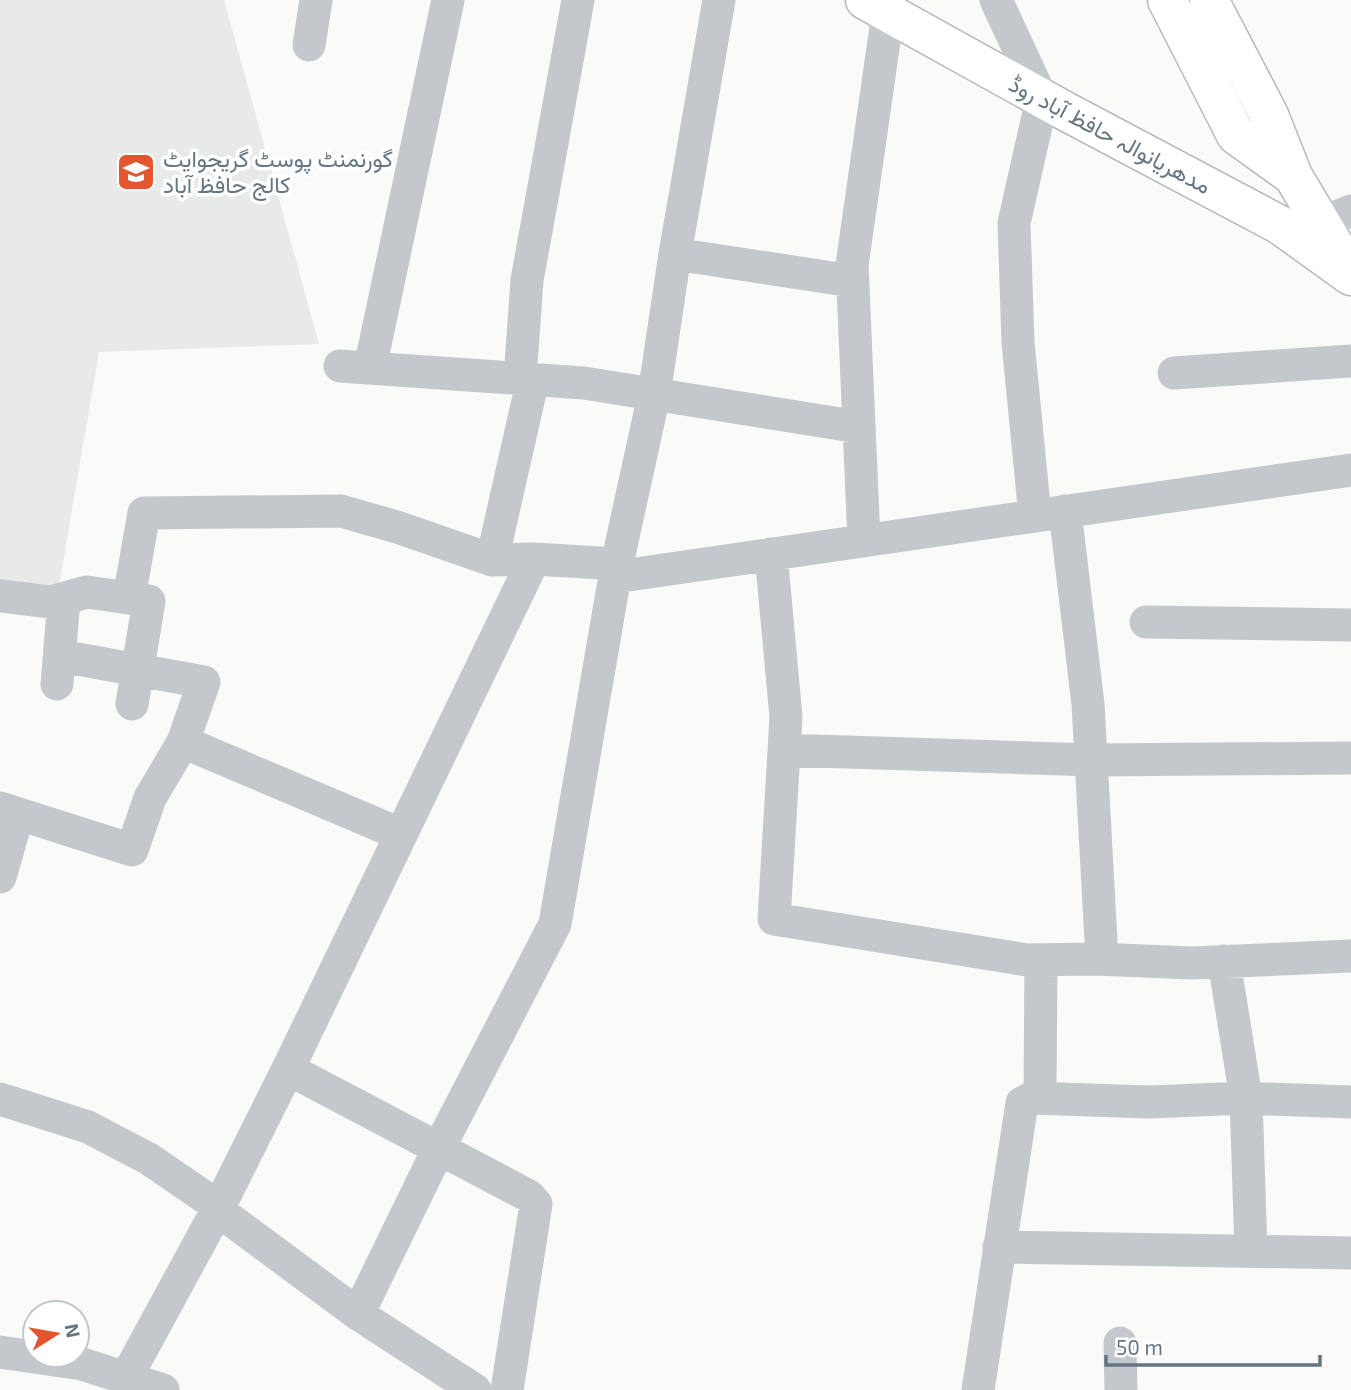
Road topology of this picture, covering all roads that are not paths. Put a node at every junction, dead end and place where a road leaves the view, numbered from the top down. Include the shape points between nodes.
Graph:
1 (316, 0) edge
2 (449, 0) edge
3 (578, 0) edge
4 (719, 0) edge
5 (996, 0) edge
6 (1167, 0) edge
7 (1209, 0) edge
8 (876, 6) edge
9 (309, 45) dead end
10 (1042, 99) junction
11 (1293, 176) junction
12 (1336, 217) edge
13 (675, 254) junction
14 (1351, 275) edge
15 (852, 281) junction
16 (1351, 361) edge
17 (1174, 373) dead end
18 (527, 379) junction
19 (654, 395) junction
20 (859, 427) junction
21 (1351, 470) edge
22 (1050, 514) junction
23 (864, 541) junction
24 (771, 554) junction
25 (534, 559) junction
26 (492, 560) junction
27 (616, 571) junction
28 (129, 598) junction
29 (64, 599) junction
30 (1, 602) edge
31 (1146, 622) dead end
32 (1351, 625) edge
33 (138, 670) junction
34 (132, 704) dead end
35 (183, 742) junction
36 (784, 750) junction
37 (1351, 758) edge
38 (1093, 760) junction
39 (9, 811) edge
40 (400, 834) junction
41 (0, 877) edge
42 (1351, 956) edge
43 (1102, 959) junction
44 (1041, 960) junction
45 (1224, 961) junction
46 (288, 1069) junction
47 (1031, 1098) junction
48 (1246, 1098) junction
49 (0, 1099) edge
50 (1351, 1102) edge
51 (439, 1149) junction
52 (219, 1207) junction
53 (999, 1247) junction
54 (1251, 1251) junction
55 (1351, 1253) edge
56 (358, 1314) junction
57 (1120, 1343) dead end
58 (0, 1352) edge
59 (112, 1380) edge
60 (163, 1390) edge
61 (475, 1390) edge
62 (507, 1390) edge
63 (978, 1390) edge
64 (1121, 1390) edge

1 - 9 street
2 - 18 street via 355,367
3 - 18 street via 527,280
4 - 13 street
5 - 10 street
6 - 11 main road via 1236,135
7 - 11 main road via 1269,115
8 - 10 main road, مدھریانوالہ حافظ آباد روڈ
8 - 15 street
10 - 14 main road, مدھریانوالہ حافظ آباد روڈ via 1280,225
10 - 22 street via 1014,223 1018,342
11 - 12 main road
12 - 14 main road
13 - 15 street
13 - 19 street
15 - 20 street
16 - 17 street
18 - 19 street
18 - 26 street
19 - 20 street
19 - 27 street
20 - 23 street
21 - 22 street
22 - 23 street
22 - 38 street
23 - 24 street
24 - 27 street
24 - 36 street via 786,716
25 - 26 street
25 - 27 street
25 - 40 street
26 - 28 street via 341,512 144,513
27 - 51 street via 555,925
28 - 29 street via 87,592
28 - 33 street via 149,601
29 - 30 street
29 - 33 street via 59,670
31 - 32 street
33 - 34 street
33 - 35 street via 204,682
35 - 39 street via 150,798 132,850
35 - 40 street
36 - 38 street
36 - 44 street via 774,919
37 - 38 street
38 - 43 street
39 - 41 street
40 - 46 street
42 - 45 street
43 - 44 street
43 - 45 street
44 - 47 street via 1040,1094
45 - 48 street
46 - 51 street
46 - 52 street
47 - 48 street via 1150,1102
47 - 53 street via 1022,1103
48 - 50 street
48 - 54 street
49 - 52 street via 88,1127 149,1159
51 - 56 street
51 - 62 street via 529,1196 536,1204
52 - 56 street
52 - 59 street
53 - 54 street
53 - 63 street
54 - 55 street
56 - 61 street
57 - 64 street
58 - 59 street via 82,1364
59 - 60 street

